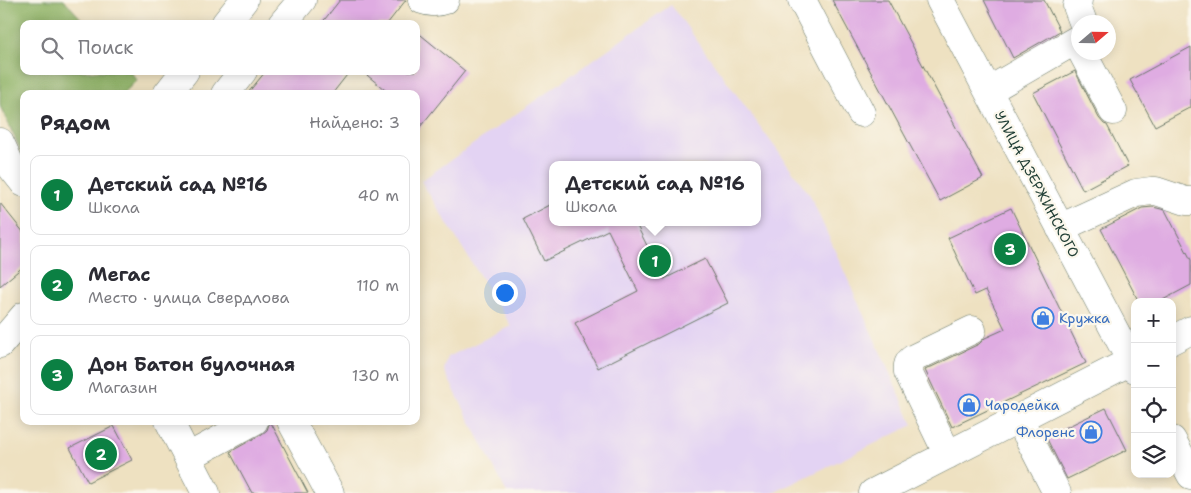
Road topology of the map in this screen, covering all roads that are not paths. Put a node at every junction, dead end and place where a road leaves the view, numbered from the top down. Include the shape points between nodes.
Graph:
1 (244, 0) edge
2 (302, 0) edge
3 (422, 0) edge
4 (446, 0) edge
5 (802, 0) edge
6 (940, 0) edge
7 (228, 20) edge
8 (285, 20) edge
9 (1071, 32) edge
10 (1092, 60) edge
11 (182, 75) edge
12 (241, 75) edge
13 (170, 90) edge
14 (228, 90) edge
15 (988, 91) junction
16 (1113, 111) dead end
17 (861, 113) dead end
18 (0, 142) edge
19 (20, 179) edge
20 (1191, 201) edge
21 (1060, 228) junction
22 (20, 321) edge
23 (972, 330) dead end
24 (1191, 330) edge
25 (1176, 338) edge
26 (0, 344) edge
27 (1131, 359) edge
28 (1131, 364) edge
29 (1019, 419) junction
30 (171, 425) edge
31 (247, 425) edge
32 (293, 425) edge
33 (1176, 447) edge
34 (948, 455) junction
35 (188, 458) junction
36 (1191, 475) edge
37 (206, 493) edge
38 (330, 493) edge
39 (873, 493) edge
40 (1057, 493) edge

1 - 7 street
2 - 8 street
3 - 4 street
5 - 17 street
6 - 15 street, УЛИЦА ДЗЕРЖИНСКОГО
9 - 15 street
10 - 16 street
11 - 13 street
12 - 14 street
15 - 21 street, УЛИЦА ДЗЕРЖИНСКОГО
18 - 19 street
20 - 21 street via 1151,190 1136,193
21 - 27 street, УЛИЦА ДЗЕРЖИНСКОГО
22 - 26 street
23 - 34 street via 910,360 907,367
24 - 25 street
28 - 29 street
29 - 34 street
29 - 40 street
30 - 35 street
31 - 35 street
32 - 38 street
33 - 36 street
34 - 39 street
35 - 37 street

